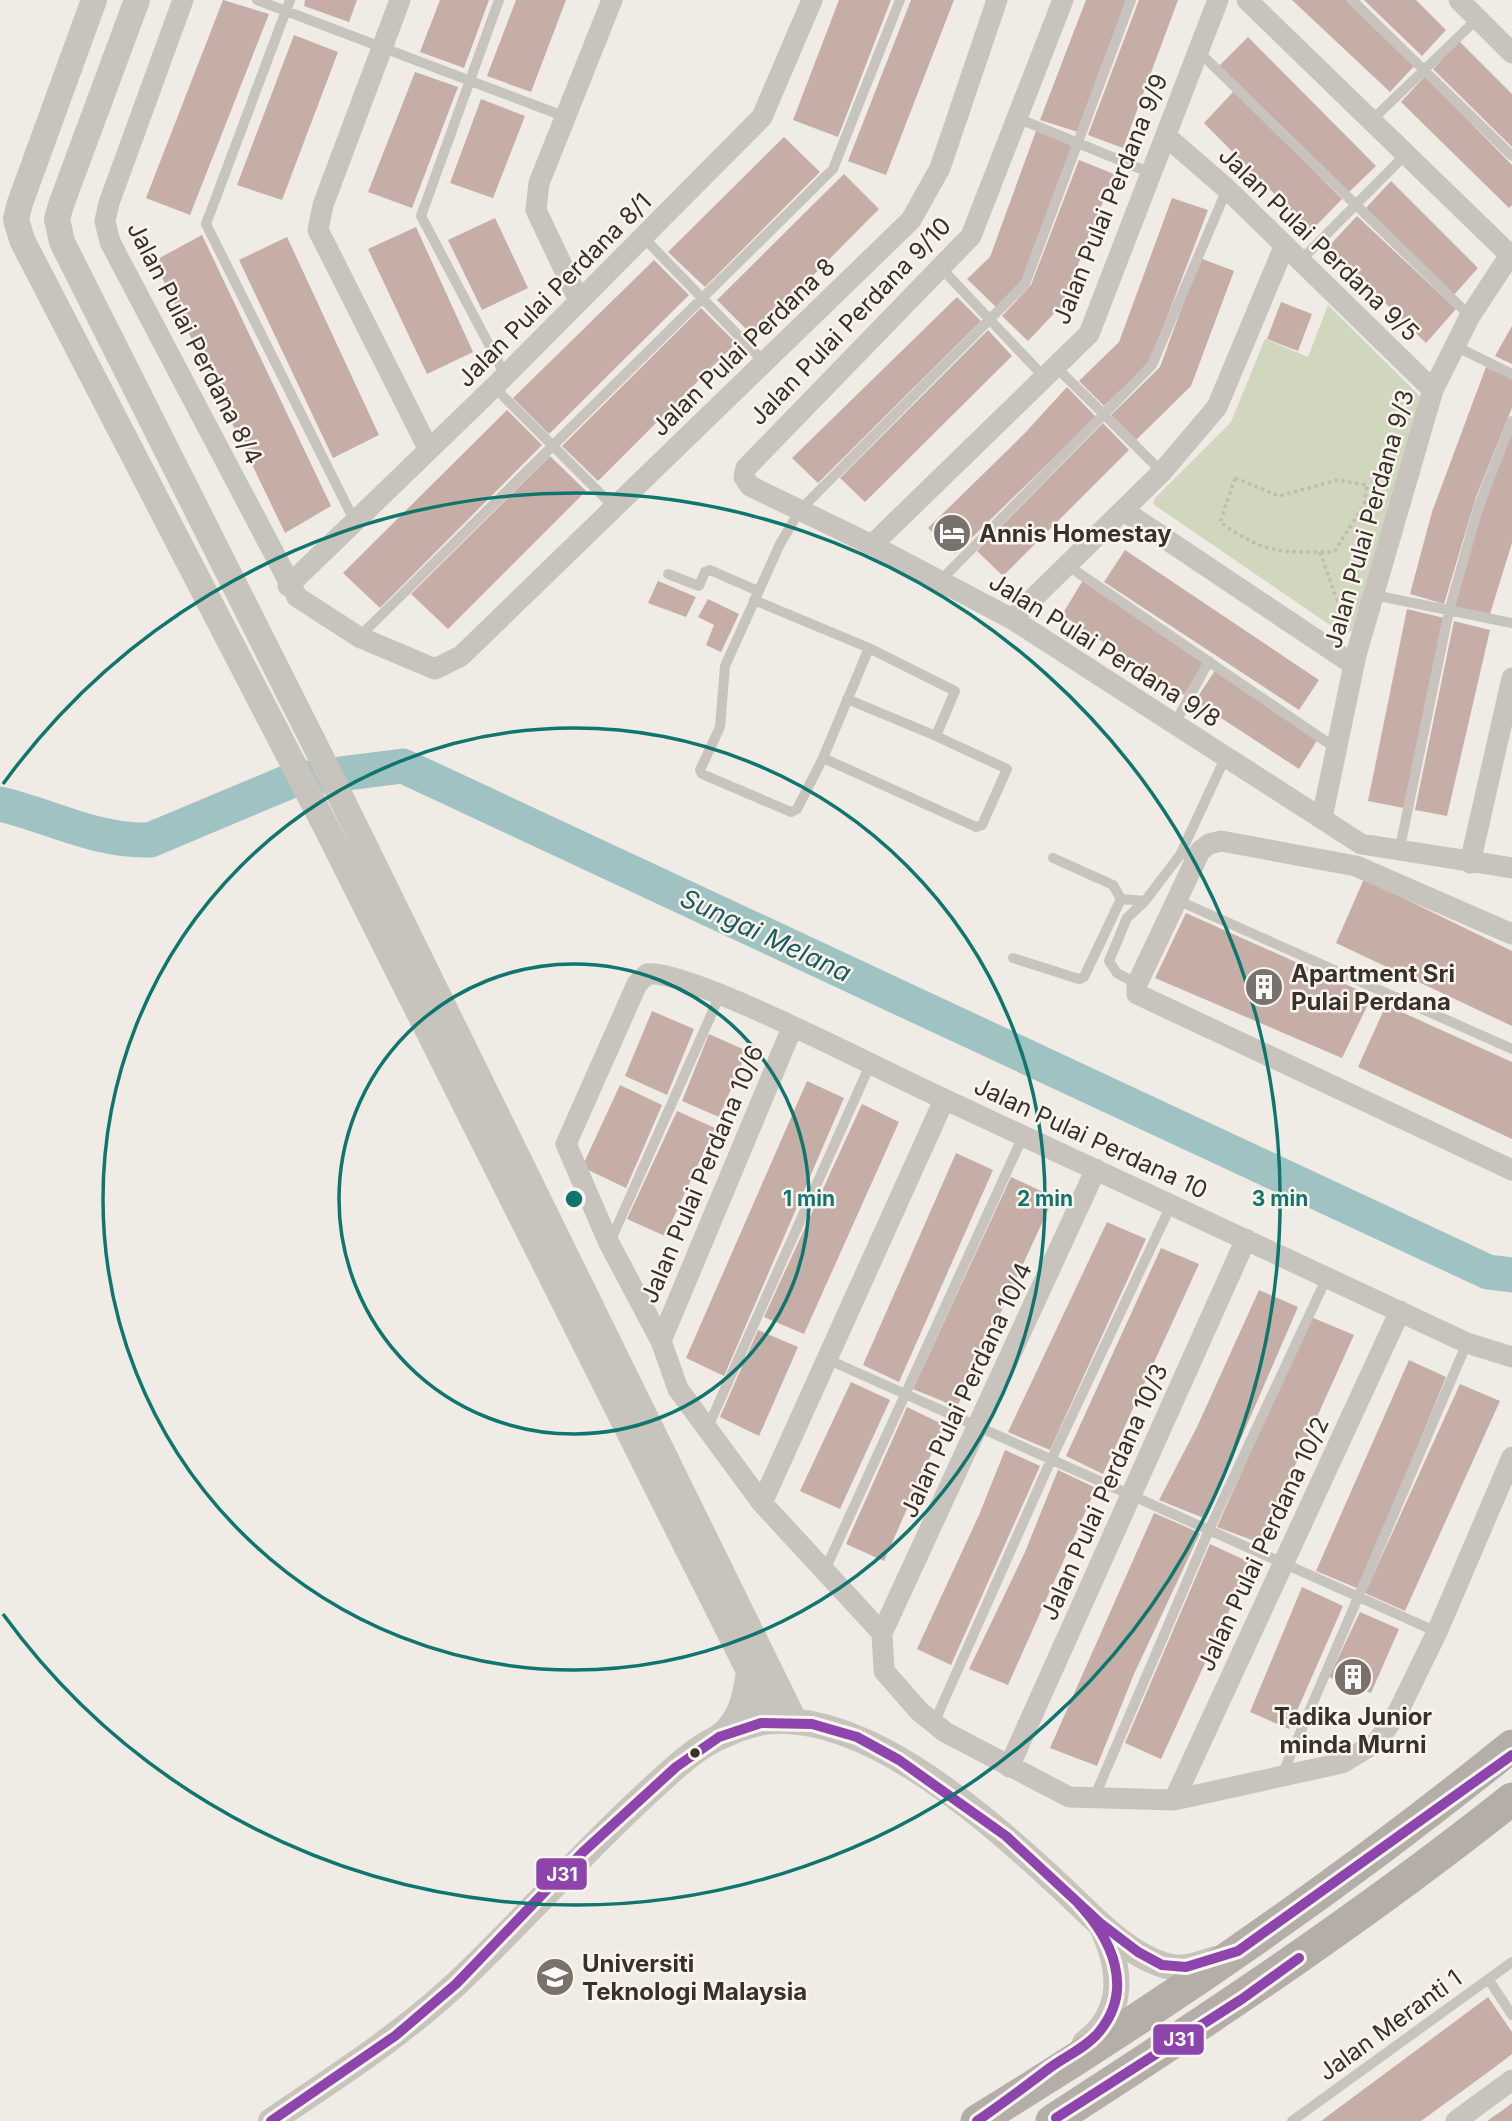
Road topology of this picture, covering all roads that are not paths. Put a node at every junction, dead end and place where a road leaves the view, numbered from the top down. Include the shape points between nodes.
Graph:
1 (94, 0) edge
2 (136, 0) edge
3 (183, 0) edge
4 (257, 0) edge
5 (290, 0) edge
6 (400, 0) edge
7 (499, 0) edge
8 (612, 0) edge
9 (812, 0) edge
10 (900, 0) edge
11 (997, 0) edge
12 (1063, 0) edge
13 (1131, 0) edge
14 (1218, 0) edge
15 (1247, 0) edge
16 (1352, 0) edge
17 (1459, 0) edge
18 (286, 11) junction
19 (1477, 19) junction
20 (382, 48) junction
21 (1198, 51) junction
22 (1512, 53) edge
23 (1424, 70) junction
24 (469, 82) junction
25 (566, 117) junction
26 (1017, 118) junction
27 (1373, 118) junction
28 (1167, 137) junction
29 (1080, 144) junction
30 (1407, 153) junction
31 (1512, 156) edge
32 (1151, 173) junction
33 (1227, 189) junction
34 (1355, 206) junction
35 (644, 238) junction
36 (1291, 254) junction
37 (1511, 254) edge
38 (942, 269) junction
39 (703, 300) junction
40 (579, 301) junction
41 (1470, 316) junction
42 (991, 320) junction
43 (1455, 346) junction
44 (764, 362) junction
45 (1050, 372) junction
46 (1512, 374) edge
47 (499, 381) junction
48 (1433, 390) junction
49 (1103, 414) junction
50 (1512, 421) edge
51 (553, 447) junction
52 (429, 450) junction
53 (1161, 472) junction
54 (744, 477) joint
55 (614, 507) junction
56 (800, 510) junction
57 (1124, 511) junction
58 (355, 522) junction
59 (872, 545) junction
60 (1067, 565) junction
61 (668, 573) dead end
62 (939, 582) junction
63 (288, 586) junction
64 (1374, 595) junction
65 (756, 596) junction
66 (1449, 611) junction
67 (1012, 619) junction
68 (1512, 623) edge
69 (359, 637) junction
70 (869, 648) junction
71 (1355, 660) junction
72 (1209, 662) junction
73 (1512, 678) edge
74 (847, 699) junction
75 (1175, 723) junction
76 (936, 736) junction
77 (1337, 749) junction
78 (1226, 756) junction
79 (823, 758) junction
80 (1322, 818) junction
81 (1361, 844) junction
82 (1399, 852) junction
83 (1190, 853) junction
84 (1053, 858) dead end
85 (1470, 863) junction
86 (1356, 866) junction
87 (1512, 868) edge
88 (1121, 900) junction
89 (1177, 900) junction
90 (1145, 901) junction
91 (1512, 934) edge
92 (1013, 958) dead end
93 (1137, 984) junction
94 (720, 995) junction
95 (792, 1028) junction
96 (1512, 1049) edge
97 (870, 1065) junction
98 (944, 1100) junction
99 (1024, 1134) junction
100 (1096, 1169) junction
101 (1512, 1170) edge
102 (1172, 1203) junction
103 (1246, 1239) junction
104 (610, 1244) junction
105 (1326, 1276) junction
106 (1400, 1311) junction
107 (661, 1341) junction
108 (1467, 1343) junction
109 (1512, 1357) edge
110 (829, 1360) junction
111 (904, 1394) junction
112 (979, 1428) junction
113 (706, 1431) junction
114 (1512, 1457) edge
115 (1051, 1460) junction
116 (1131, 1496) junction
117 (762, 1503) junction
118 (1209, 1530) junction
119 (1283, 1563) junction
120 (823, 1573) junction
121 (1359, 1597) junction
122 (1437, 1632) junction
123 (882, 1633) junction
124 (748, 1672) junction
125 (775, 1681) junction
126 (785, 1722) junction
127 (933, 1723) junction
128 (719, 1737) junction
129 (858, 1737) junction
130 (1512, 1746) edge
131 (1512, 1755) edge
132 (1009, 1768) junction
133 (1281, 1777) junction
134 (1094, 1798) junction
135 (1512, 1799) edge
136 (1174, 1800) junction
137 (1430, 1812) junction
138 (1100, 1923) junction
139 (1238, 1951) junction
140 (1512, 1962) edge
141 (1489, 1980) junction
142 (1512, 2015) edge
143 (1512, 2080) edge
144 (977, 2120) edge
145 (271, 2121) edge
146 (1052, 2121) edge
147 (1292, 2121) edge
148 (1456, 2121) edge

1 - 124 street via 20,203 18,228 327,829
2 - 125 street via 61,205 58,230
3 - 63 street, Jalan Pulai Perdana 8/4 via 105,220 110,242
4 - 18 lane
5 - 18 lane
6 - 20 street
7 - 24 lane
8 - 25 street
9 - 35 street, Jalan Pulai Perdana 8/1 via 762,117
10 - 39 lane via 838,162
11 - 44 street, Jalan Pulai Perdana 8 via 940,168 923,203 911,220
12 - 26 street, Jalan Pulai Perdana 9/10
13 - 29 lane
14 - 21 street, Jalan Pulai Perdana 9/9
15 - 27 street
16 - 23 lane
17 - 19 street
18 - 20 lane
18 - 58 lane via 206,224
19 - 22 street
19 - 23 lane
20 - 24 lane
20 - 52 street via 323,205 318,230
21 - 28 street, Jalan Pulai Perdana 9/9
21 - 34 lane
23 - 27 lane
23 - 31 lane
24 - 25 lane
24 - 47 lane via 421,216
25 - 40 street via 539,183 536,210
26 - 29 lane
26 - 38 street, Jalan Pulai Perdana 9/10 via 971,236
27 - 30 street
28 - 32 street, Jalan Pulai Perdana 9/9
28 - 33 street, Jalan Pulai Perdana 9/5
29 - 32 lane
29 - 42 lane via 1026,284
30 - 34 lane
30 - 37 street
32 - 45 street, Jalan Pulai Perdana 9/9 via 1089,334
33 - 36 street, Jalan Pulai Perdana 9/5
33 - 49 lane via 1152,365
34 - 36 lane
34 - 41 lane
35 - 39 lane
35 - 40 street, Jalan Pulai Perdana 8/1
36 - 48 street, Jalan Pulai Perdana 9/5
36 - 53 street via 1217,407
37 - 41 street, Jalan Pulai Perdana 9/3
38 - 42 lane
38 - 54 street, Jalan Pulai Perdana 9/10 via 746,468
39 - 44 lane
39 - 51 lane
40 - 47 street, Jalan Pulai Perdana 8/1
41 - 43 street, Jalan Pulai Perdana 9/3
42 - 45 lane
42 - 56 lane
43 - 46 lane
43 - 48 street, Jalan Pulai Perdana 9/3
44 - 55 street, Jalan Pulai Perdana 8
45 - 49 lane
45 - 59 street, Jalan Pulai Perdana 9/9
47 - 51 lane
47 - 52 street, Jalan Pulai Perdana 8/1
48 - 64 street, Jalan Pulai Perdana 9/3
49 - 53 lane
49 - 62 lane
50 - 66 lane via 1479,505
51 - 55 lane
51 - 69 lane
52 - 58 street, Jalan Pulai Perdana 8/1
53 - 57 street
54 - 56 street, Jalan Pulai Perdana 9/8 via 750,486
55 - 69 street, Jalan Pulai Perdana 8 via 461,656 435,669
56 - 59 street, Jalan Pulai Perdana 9/8
56 - 65 lane
57 - 60 street
57 - 71 street
58 - 63 street, Jalan Pulai Perdana 8/1
59 - 62 street, Jalan Pulai Perdana 9/8
60 - 67 street
60 - 72 lane
61 - 65 lane via 699,586 710,570
62 - 67 street, Jalan Pulai Perdana 9/8
63 - 69 street via 297,597
64 - 66 lane
64 - 71 street, Jalan Pulai Perdana 9/3
65 - 70 lane
65 - 79 lane via 725,666 720,727 700,770 792,812
66 - 68 lane
66 - 82 lane
67 - 75 street, Jalan Pulai Perdana 9/8
70 - 74 lane
70 - 76 lane via 955,691
71 - 77 street, Jalan Pulai Perdana 9/3
72 - 75 lane
72 - 77 lane
73 - 85 street
74 - 76 lane
74 - 79 lane
75 - 78 street, Jalan Pulai Perdana 9/8
76 - 79 lane via 1007,769 982,825 968,824
77 - 80 street, Jalan Pulai Perdana 9/3
78 - 80 street, Jalan Pulai Perdana 9/8
78 - 83 lane
80 - 81 street, Jalan Pulai Perdana 9/8
81 - 82 street
81 - 86 street
82 - 85 street
83 - 86 street via 1221,841
83 - 89 street
83 - 90 lane
84 - 88 lane via 1112,885
85 - 87 street
86 - 91 street
88 - 90 lane
88 - 92 lane via 1084,977
89 - 93 street
89 - 96 lane
90 - 93 lane via 1127,918 1109,961 1117,973
93 - 101 street via 1137,994 1146,999
94 - 95 street, Jalan Pulai Perdana 10
94 - 104 lane
94 - 104 street, Jalan Pulai Perdana 10 via 664,974 647,974 636,984 569,1134 566,1144 574,1167
95 - 97 street, Jalan Pulai Perdana 10
95 - 107 street, Jalan Pulai Perdana 10/6
97 - 98 street, Jalan Pulai Perdana 10
97 - 113 lane
98 - 99 street, Jalan Pulai Perdana 10
98 - 110 street
99 - 100 street, Jalan Pulai Perdana 10
99 - 111 lane
100 - 102 street, Jalan Pulai Perdana 10
100 - 112 street, Jalan Pulai Perdana 10/4
102 - 103 street, Jalan Pulai Perdana 10
102 - 115 lane
103 - 105 street, Jalan Pulai Perdana 10
103 - 116 street, Jalan Pulai Perdana 10/3
104 - 107 street
105 - 106 street, Jalan Pulai Perdana 10
105 - 118 lane
106 - 108 street, Jalan Pulai Perdana 10
106 - 119 street, Jalan Pulai Perdana 10/2
107 - 113 street via 678,1389
108 - 109 street, Jalan Pulai Perdana 10
108 - 121 lane
110 - 111 lane
110 - 117 street
111 - 112 lane
111 - 120 lane
112 - 115 lane
112 - 123 street, Jalan Pulai Perdana 10/4
113 - 117 street
114 - 122 street
115 - 116 lane
115 - 127 lane
116 - 118 lane
116 - 132 street, Jalan Pulai Perdana 10/3
117 - 120 street
118 - 119 lane
118 - 134 lane
119 - 121 lane
119 - 136 street, Jalan Pulai Perdana 10/2
120 - 123 street
121 - 122 lane
121 - 133 lane
122 - 133 street via 1398,1712 1377,1742 1342,1763
123 - 127 street via 884,1671
124 - 126 street
124 - 128 street via 742,1707
125 - 126 street
125 - 129 street via 819,1716
126 - 128 street
126 - 129 street
127 - 132 street
128 - 145 street via 676,1767 583,1852 456,1984 396,2036
129 - 138 street via 943,1789 1006,1836
130 - 137 highway
131 - 137 highway
132 - 134 street via 1069,1797
133 - 136 street
134 - 136 street
135 - 146 highway via 1242,1999
137 - 139 highway
138 - 139 street via 1138,1952 1175,1968
138 - 144 street via 1118,1980 1114,2009 1098,2033
139 - 144 highway
140 - 141 lane, Jalan Meranti 1
141 - 142 lane
141 - 147 lane, Jalan Meranti 1
143 - 148 street

